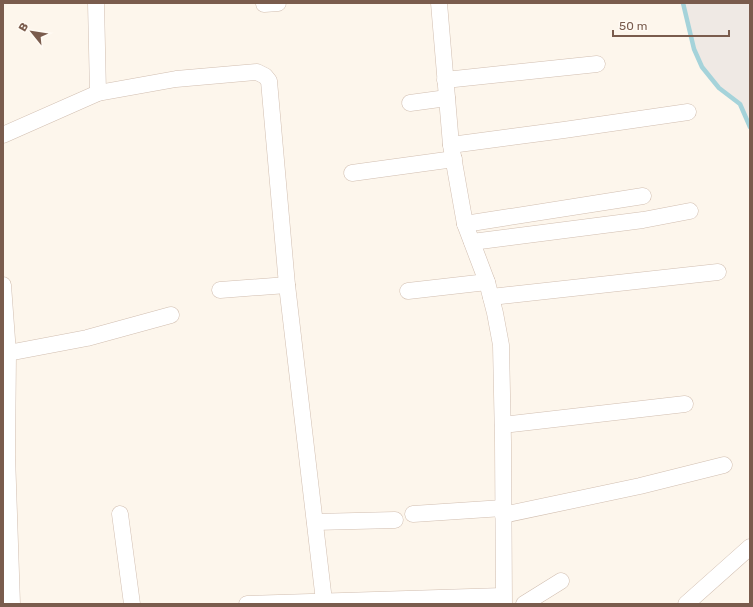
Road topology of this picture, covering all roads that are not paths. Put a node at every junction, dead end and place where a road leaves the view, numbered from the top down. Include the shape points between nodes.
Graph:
1 (96, 3) edge
2 (438, 3) edge
3 (597, 64) dead end
4 (445, 80) junction
5 (98, 93) junction
6 (447, 98) junction
7 (410, 103) dead end
8 (688, 112) dead end
9 (3, 135) edge
10 (453, 152) junction
11 (352, 173) dead end
12 (643, 196) dead end
13 (690, 211) dead end
14 (465, 224) junction
15 (472, 242) junction
16 (718, 272) dead end
17 (287, 285) junction
18 (3, 286) edge
19 (220, 290) dead end
20 (489, 290) junction
21 (408, 291) dead end
22 (171, 315) dead end
23 (8, 353) junction
24 (685, 404) dead end
25 (503, 425) junction
26 (5, 455) edge
27 (724, 465) dead end
28 (503, 511) junction
29 (120, 514) dead end
30 (413, 514) dead end
31 (394, 520) dead end
32 (315, 522) junction
33 (750, 547) edge
34 (561, 581) dead end
35 (504, 600) edge
36 (320, 602) edge
37 (12, 604) edge
38 (132, 604) edge
39 (247, 604) edge
40 (524, 604) edge
41 (686, 604) edge

1 - 5 street
2 - 4 street
3 - 4 street
4 - 6 street
5 - 9 street
5 - 17 street via 176,79 257,72 265,76 269,81
6 - 7 street
6 - 10 street
8 - 10 street via 564,130
10 - 11 street
10 - 14 street
12 - 14 street
13 - 15 street via 643,220
14 - 15 street
15 - 20 street
16 - 20 street
17 - 19 street
17 - 32 street
18 - 23 street
20 - 21 street
20 - 25 street via 501,345
22 - 23 street via 87,338
23 - 26 street
24 - 25 street
25 - 28 street
26 - 37 street
27 - 28 street via 640,486
28 - 30 street
28 - 35 street
29 - 38 street
31 - 32 street
32 - 36 street
33 - 41 street
34 - 40 street
35 - 36 street
36 - 39 street

